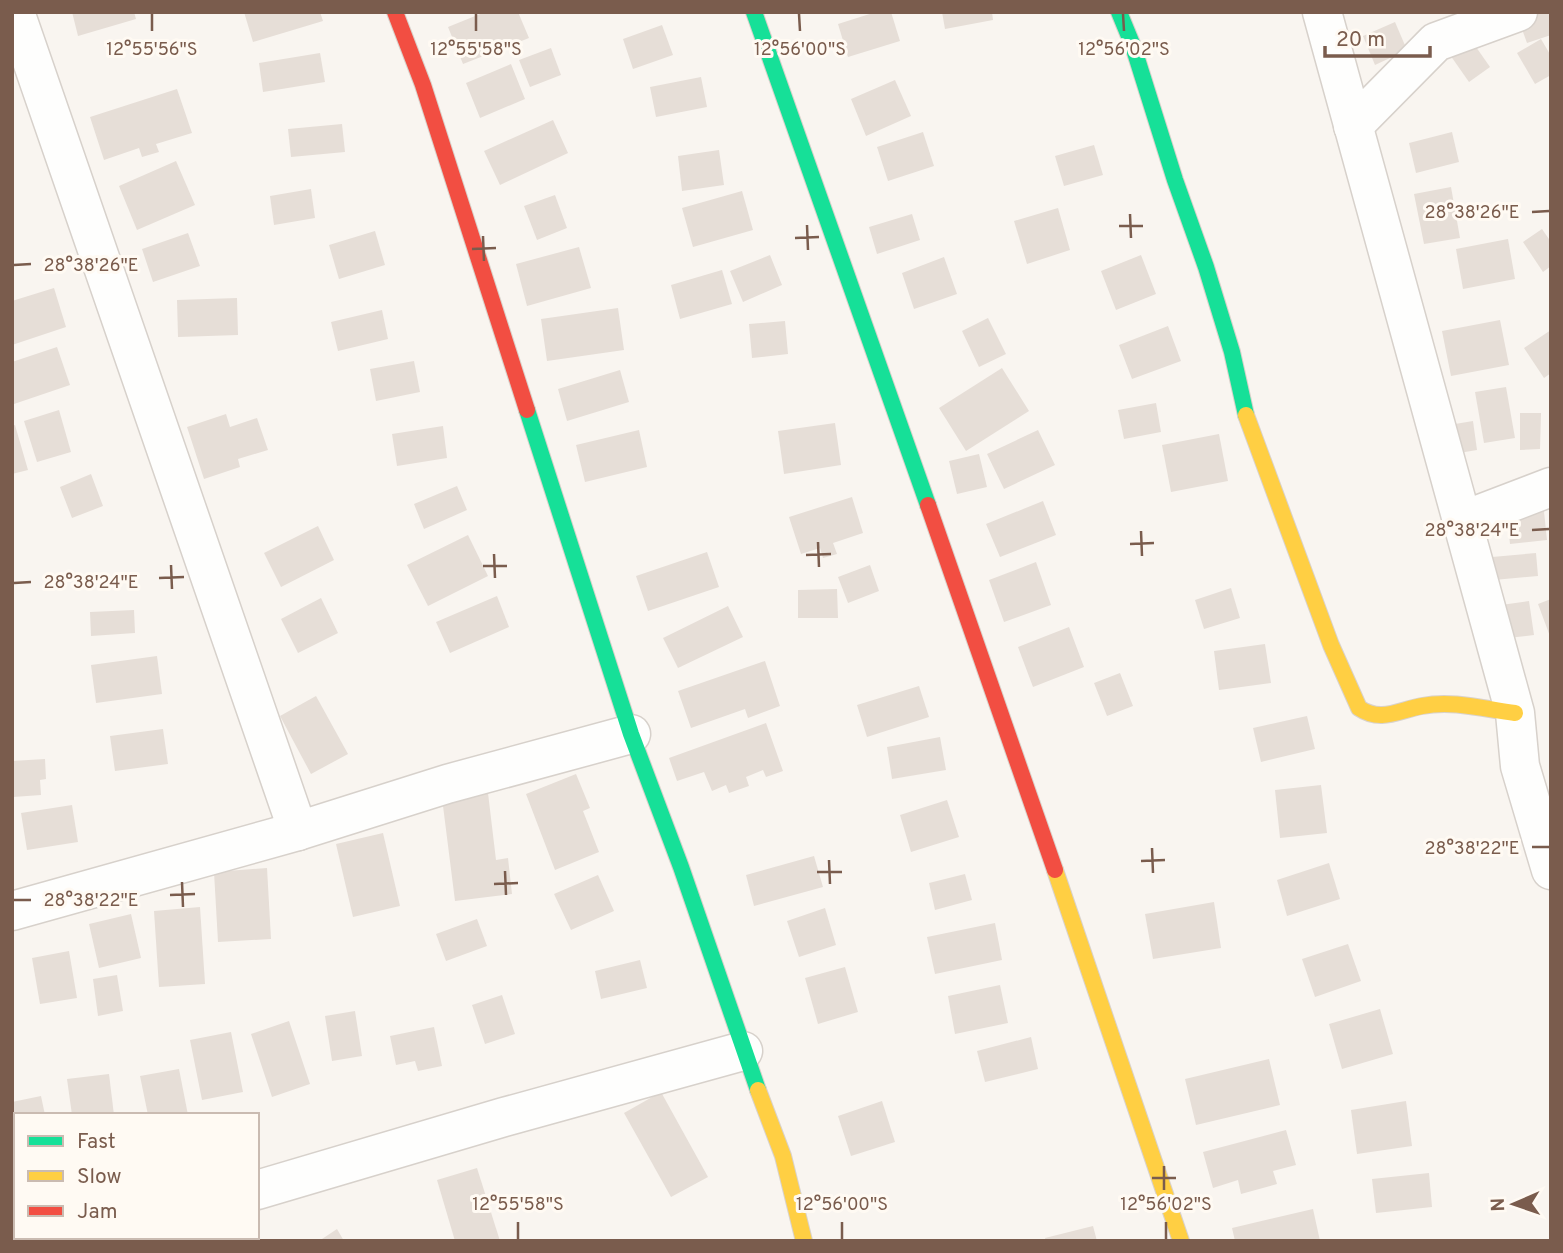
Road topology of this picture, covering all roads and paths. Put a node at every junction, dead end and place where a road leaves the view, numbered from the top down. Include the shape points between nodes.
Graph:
1 (15, 12) edge
2 (396, 12) edge
3 (754, 12) edge
4 (1119, 12) edge
5 (1322, 12) edge
6 (1518, 12) edge
7 (1353, 126) junction
8 (1551, 487) edge
9 (1462, 521) junction
10 (1514, 713) junction
11 (631, 734) junction
12 (1535, 764) edge
13 (298, 831) junction
14 (1551, 870) edge
15 (12, 911) edge
16 (743, 1051) junction
17 (259, 1189) edge
18 (804, 1241) edge
19 (1181, 1241) edge

1 - 13 street
2 - 11 street
3 - 19 street via 968,616
4 - 10 street via 1206,267 1246,414 1331,645 1359,708 1379,717 1444,704
5 - 7 street
6 - 7 street via 1436,42
7 - 9 street
8 - 9 street
9 - 10 street
10 - 12 street
11 - 13 street
11 - 16 street
12 - 14 street
13 - 15 street
16 - 17 street
16 - 18 street via 783,1156

